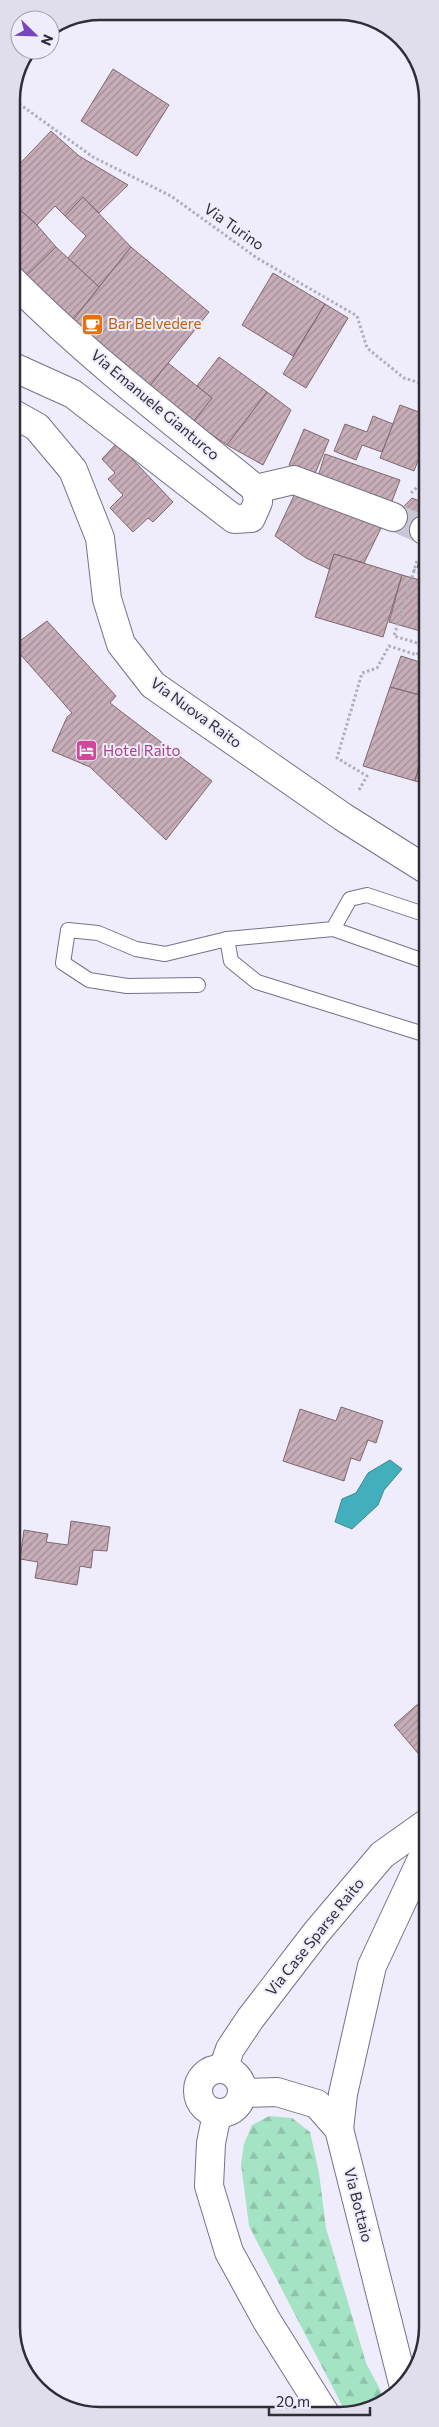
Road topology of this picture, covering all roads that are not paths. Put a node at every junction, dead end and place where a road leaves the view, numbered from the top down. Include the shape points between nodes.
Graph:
1 (20, 287) edge
2 (20, 370) edge
3 (20, 417) edge
4 (256, 489) junction
5 (393, 517) tunnel mouth
6 (419, 865) edge
7 (419, 912) edge
8 (333, 929) junction
9 (228, 939) junction
10 (419, 959) edge
11 (198, 986) dead end
12 (419, 1033) edge
13 (419, 1829) edge
14 (419, 1867) edge
15 (223, 2069) junction
16 (242, 2093) junction
17 (216, 2114) junction
18 (339, 2129) junction
19 (401, 2377) edge
20 (321, 2407) edge

1 - 4 street, Via Emanuele Gianturco via 142,396
2 - 4 street via 73,394 234,519 251,518 258,502
3 - 6 street, Via Nuova Raito via 37,426 73,470 100,538 107,599 121,644 153,685 343,817
4 - 5 street via 294,480
7 - 8 lane via 367,895 350,899
8 - 9 lane
8 - 10 lane
9 - 11 lane via 165,954 136,949 98,933 68,930 63,963 89,980 127,986
9 - 12 lane via 231,961 257,982
13 - 15 street, Via Case Sparse Raito via 382,1855 316,1933 250,2019 230,2049
14 - 18 street via 372,1966
15 - 16 street via 240,2079
15 - 17 street via 208,2072 198,2084 197,2092 203,2106
16 - 17 street via 237,2106 231,2111
16 - 18 street, Via Bottaio via 277,2092 317,2104
17 - 20 street via 209,2186 229,2252 267,2322
18 - 19 street, Via Bottaio

